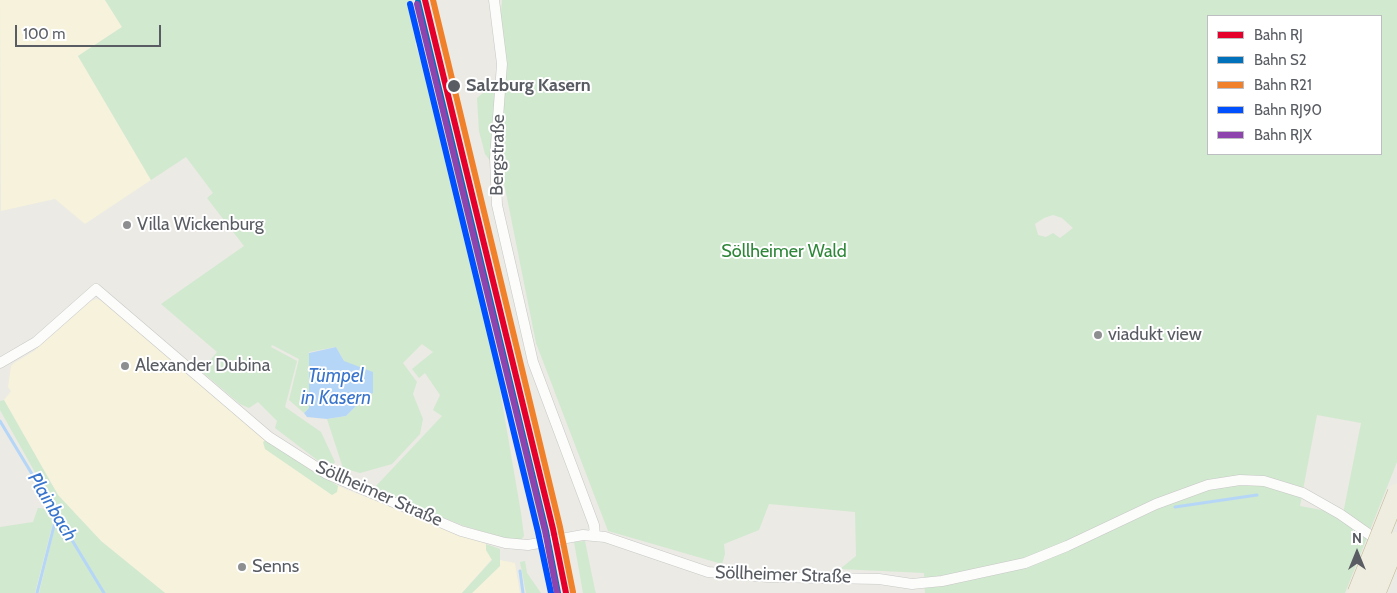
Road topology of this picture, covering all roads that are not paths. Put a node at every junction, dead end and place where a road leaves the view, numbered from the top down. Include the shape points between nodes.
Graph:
1 (494, 0) edge
2 (0, 363) edge
3 (1397, 493) edge
4 (594, 536) junction
5 (1397, 541) edge
6 (1397, 555) edge
7 (1357, 593) edge
8 (1376, 593) edge

1 - 4 street, Bergstraße via 502,64 495,158 498,206 534,362 594,525
2 - 4 street, Söllheimer Straße via 36,342 96,290 269,437 327,474 452,527 505,542 528,545
3 - 7 highway, bridge
4 - 6 street, Söllheimer Straße via 605,536 708,572 768,577 870,578 912,584 942,581 1025,563 1156,504 1208,485 1240,480 1264,481 1303,493 1340,514
5 - 8 highway, bridge

